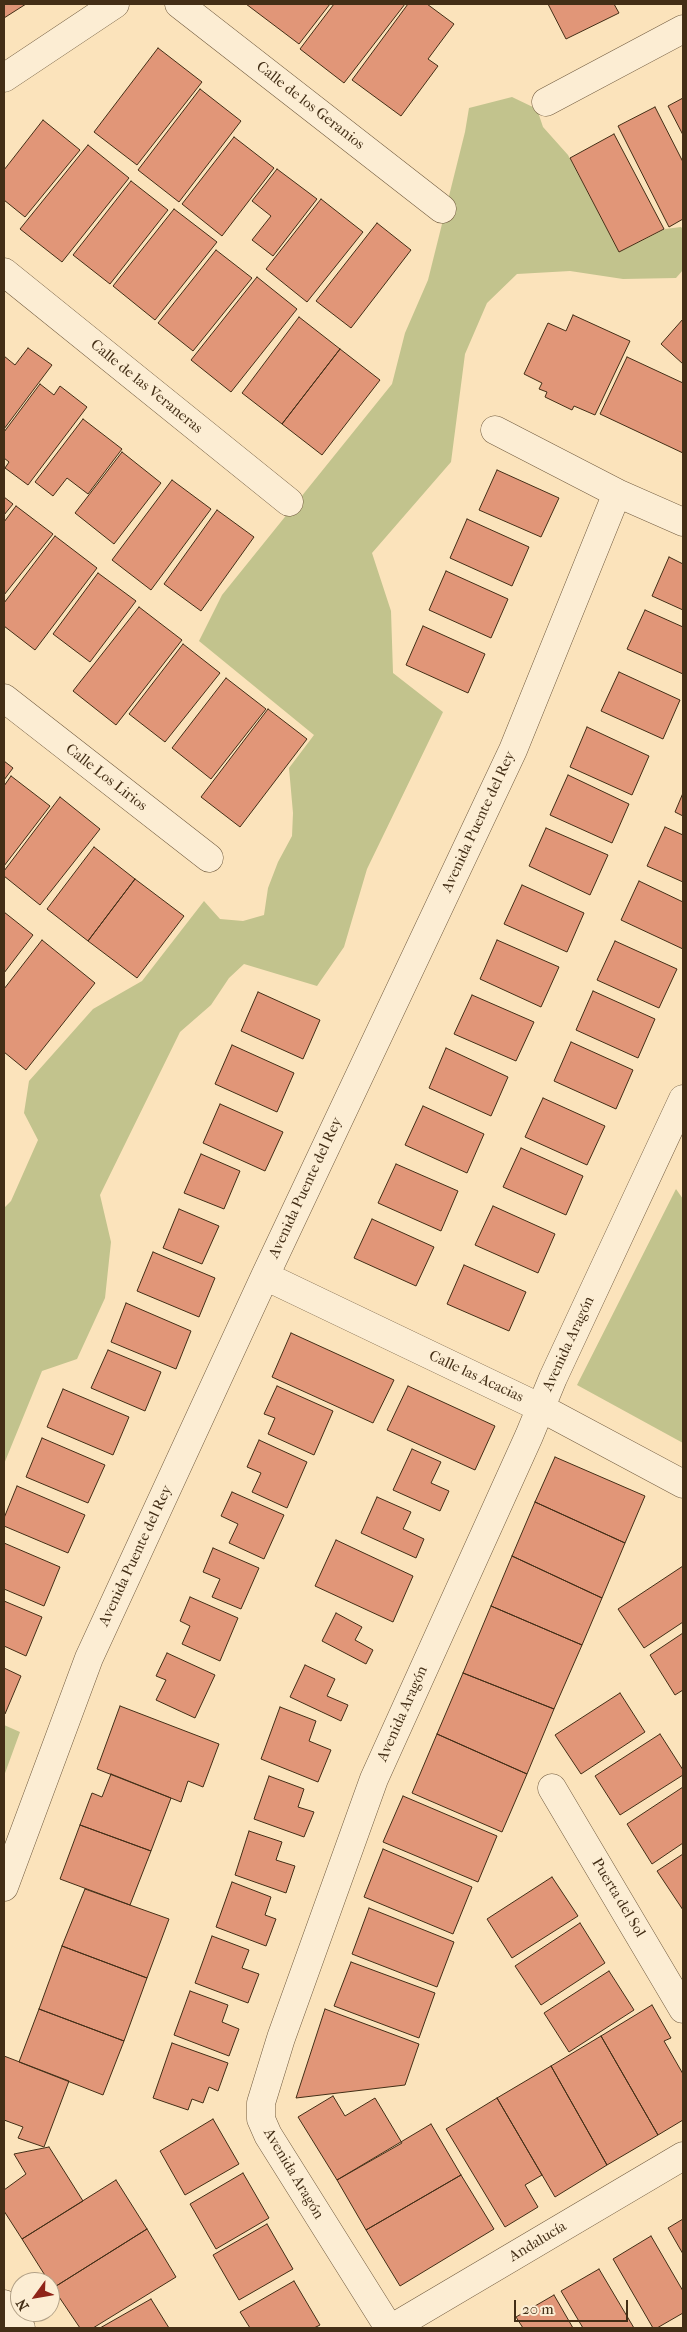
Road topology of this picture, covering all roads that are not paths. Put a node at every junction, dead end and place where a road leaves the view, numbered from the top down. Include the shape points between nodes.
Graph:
1 (115, 4) edge
2 (179, 4) edge
3 (683, 29) edge
4 (4, 78) edge
5 (546, 102) dead end
6 (442, 209) dead end
7 (4, 272) edge
8 (494, 430) dead end
9 (617, 493) junction
10 (289, 502) dead end
11 (683, 522) edge
12 (4, 698) edge
13 (209, 858) dead end
14 (683, 1099) edge
15 (265, 1276) junction
16 (541, 1408) junction
17 (683, 1484) edge
18 (552, 1788) dead end
19 (4, 1887) edge
20 (683, 2009) edge
21 (683, 2156) edge
22 (4, 2304) edge
23 (20, 2328) edge
24 (390, 2328) edge

1 - 4 street
2 - 6 street, Calle de los Geranios
3 - 5 street
7 - 10 street, Calle de las Veraneras
8 - 9 street
9 - 11 street
9 - 15 street, Avenida Puente del Rey via 512,750
12 - 13 street, Calle Los Lirios
14 - 16 street, Avenida Aragón
15 - 16 street, Calle las Acacias
15 - 19 street, Avenida Puente del Rey via 89,1658
16 - 17 street, Calle las Acacias
16 - 24 street, Avenida Aragón via 374,1779 261,2102 261,2119 268,2135
18 - 20 street, Puerta del Sol
21 - 24 street, Andalucía
22 - 23 street

